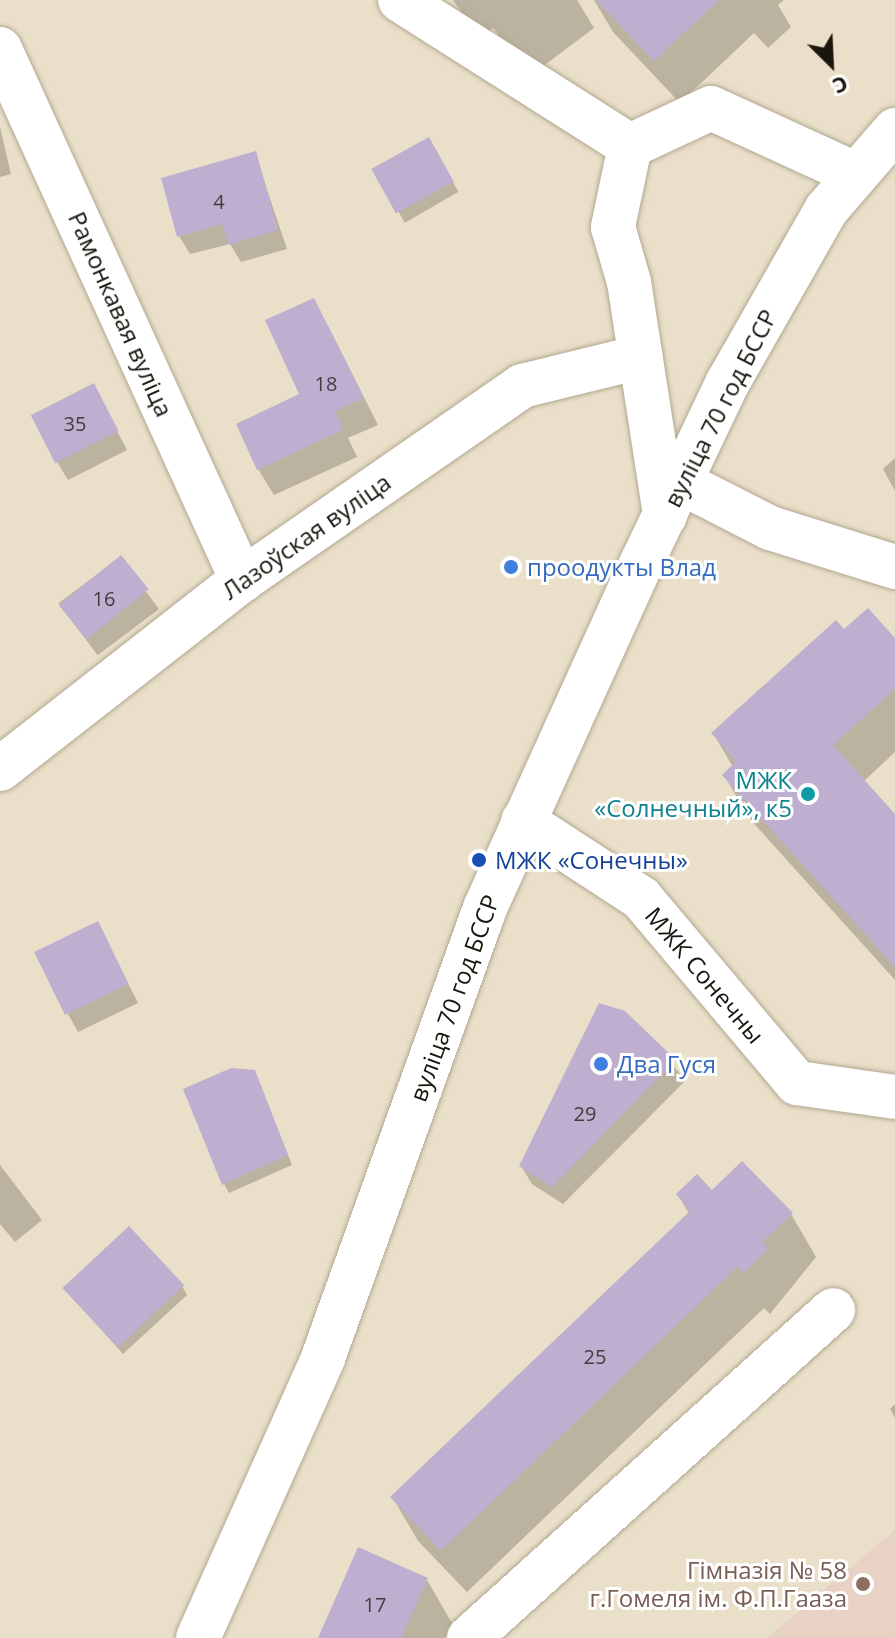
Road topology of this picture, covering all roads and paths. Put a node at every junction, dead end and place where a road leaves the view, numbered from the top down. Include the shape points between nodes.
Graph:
1 (400, 0) edge
2 (0, 49) edge
3 (895, 130) edge
4 (630, 146) junction
5 (853, 173) junction
6 (640, 357) junction
7 (674, 500) junction
8 (895, 567) edge
9 (242, 580) junction
10 (0, 769) edge
11 (523, 821) junction
12 (895, 1097) edge
13 (833, 1310) dead end
14 (198, 1638) edge
15 (469, 1638) edge

1 - 4 street
2 - 9 street, Рамонкавая вуліца
3 - 5 street, вуліца 70 год БССР
4 - 5 street via 711,108
4 - 6 street via 613,227
5 - 7 street, вуліца 70 год БССР via 728,382
6 - 7 street
6 - 9 street, Лазоўская вуліца via 522,386
7 - 8 street
7 - 11 street, вуліца 70 год БССР
9 - 10 street, Лазоўская вуліца
11 - 12 street, МЖК Сонечны via 641,898 797,1083
11 - 14 street, вуліца 70 год БССР via 485,908 323,1358
13 - 15 street

